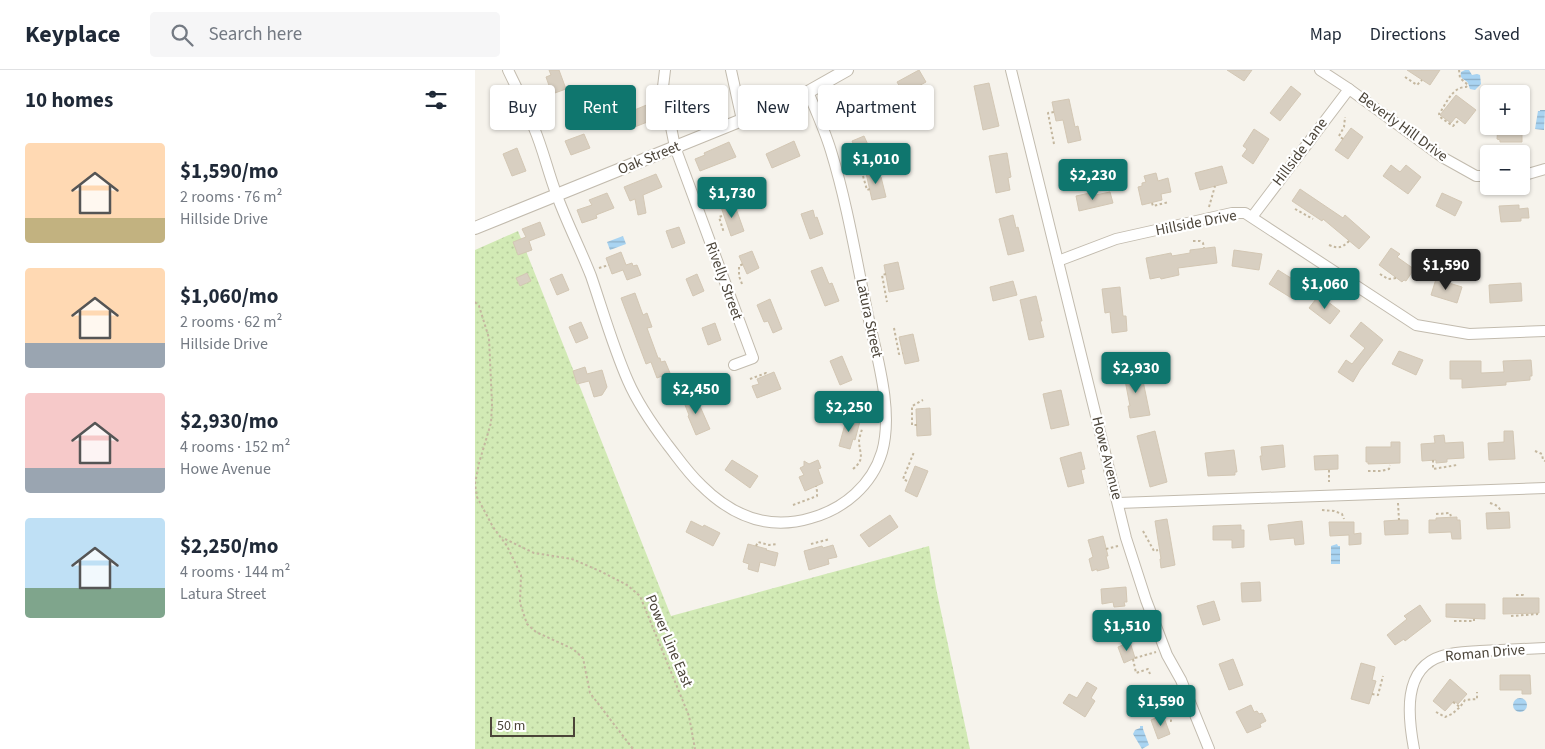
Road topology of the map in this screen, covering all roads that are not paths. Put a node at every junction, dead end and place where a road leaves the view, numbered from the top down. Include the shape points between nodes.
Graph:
1 (508, 70) edge
2 (665, 70) edge
3 (731, 70) edge
4 (847, 70) edge
5 (1011, 70) edge
6 (1320, 70) edge
7 (1349, 89) junction
8 (808, 92) joint
9 (738, 102) edge
10 (738, 122) edge
11 (675, 147) junction
12 (1545, 169) edge
13 (1530, 173) edge
14 (1480, 176) edge
15 (557, 195) junction
16 (1252, 216) junction
17 (475, 228) edge
18 (1058, 261) junction
19 (1545, 331) edge
20 (734, 365) dead end
21 (1545, 488) edge
22 (1118, 503) junction
23 (1545, 648) edge
24 (1209, 749) edge
25 (1414, 749) edge

1 - 15 street, Latura Street via 535,130
2 - 11 street, Rivelly Street via 663,88
3 - 9 street
4 - 8 street, Oak Street
5 - 18 street, Howe Avenue
6 - 7 street, Beverly Hill Drive
7 - 14 street, Beverly Hill Drive via 1442,157
7 - 16 street, Hillside Lane
8 - 15 street, Latura Street via 830,148 845,202 886,416 879,461 868,480 853,496 823,514 799,521 753,519 717,500 689,472 647,416 632,390 589,271
10 - 11 street, Oak Street
11 - 15 street, Oak Street
11 - 20 street, Rivelly Street via 753,358
12 - 13 street
15 - 17 street, Oak Street
16 - 18 street, Hillside Drive via 1232,213 1116,239
16 - 19 street, Hillside Drive via 1416,325 1469,334
18 - 22 street, Howe Avenue
21 - 22 street
22 - 24 street, Howe Avenue via 1142,589
23 - 25 street, Roman Drive via 1454,653 1428,663 1419,671 1411,691 1409,715

